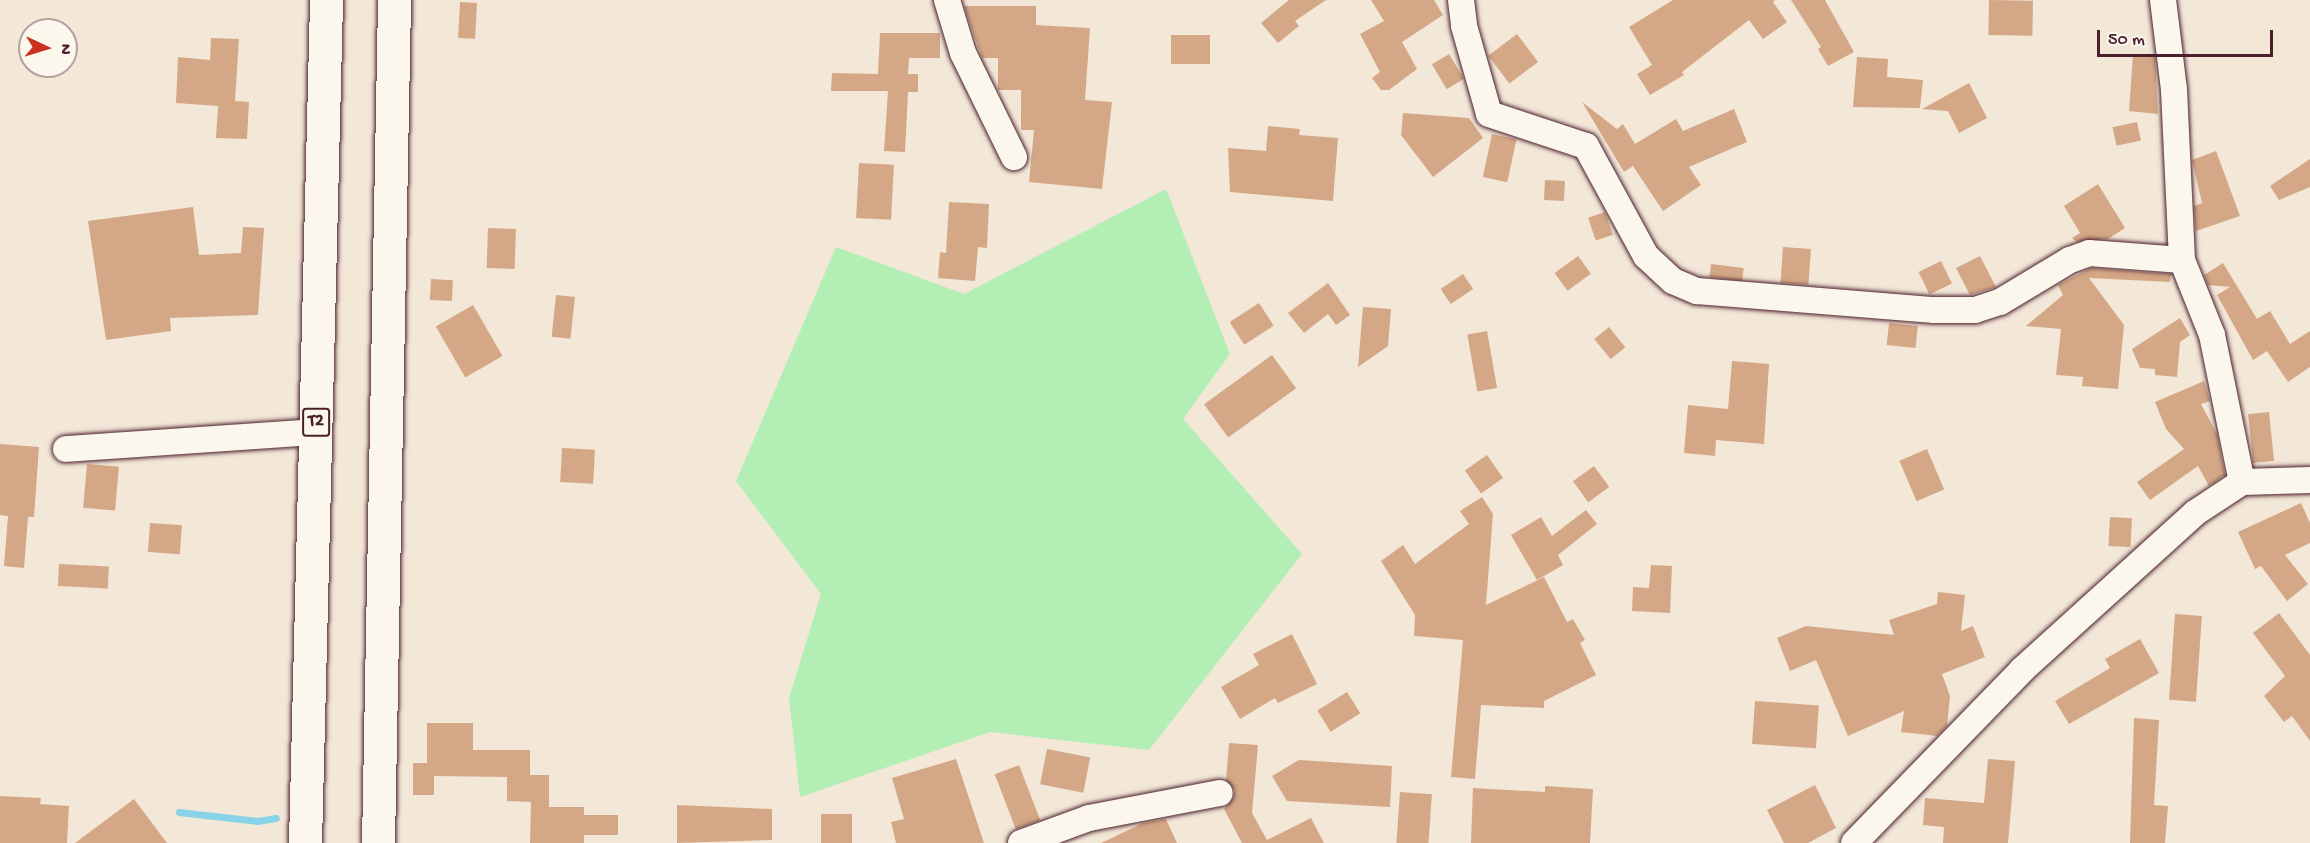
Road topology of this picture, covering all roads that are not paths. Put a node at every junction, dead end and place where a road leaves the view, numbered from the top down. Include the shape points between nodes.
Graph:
1 (326, 0) edge
2 (394, 0) edge
3 (947, 0) edge
4 (1461, 0) edge
5 (2163, 0) edge
6 (1014, 157) dead end
7 (2182, 260) junction
8 (315, 432) junction
9 (66, 449) dead end
10 (2310, 480) edge
11 (2242, 482) junction
12 (1220, 793) dead end
13 (305, 843) edge
14 (378, 843) edge
15 (1021, 843) edge
16 (1854, 843) edge

1 - 8 highway, T2
2 - 14 highway
3 - 6 street via 967,64
4 - 7 street via 1464,26 1490,114 1587,146 1646,256 1673,281 1697,291 1974,310 2000,302 2070,260 2090,253
5 - 7 street via 2174,90
7 - 11 street via 2212,335
8 - 9 street
8 - 13 highway, T2
10 - 11 street
11 - 16 street via 2195,513 2075,620
12 - 15 street via 1089,818

